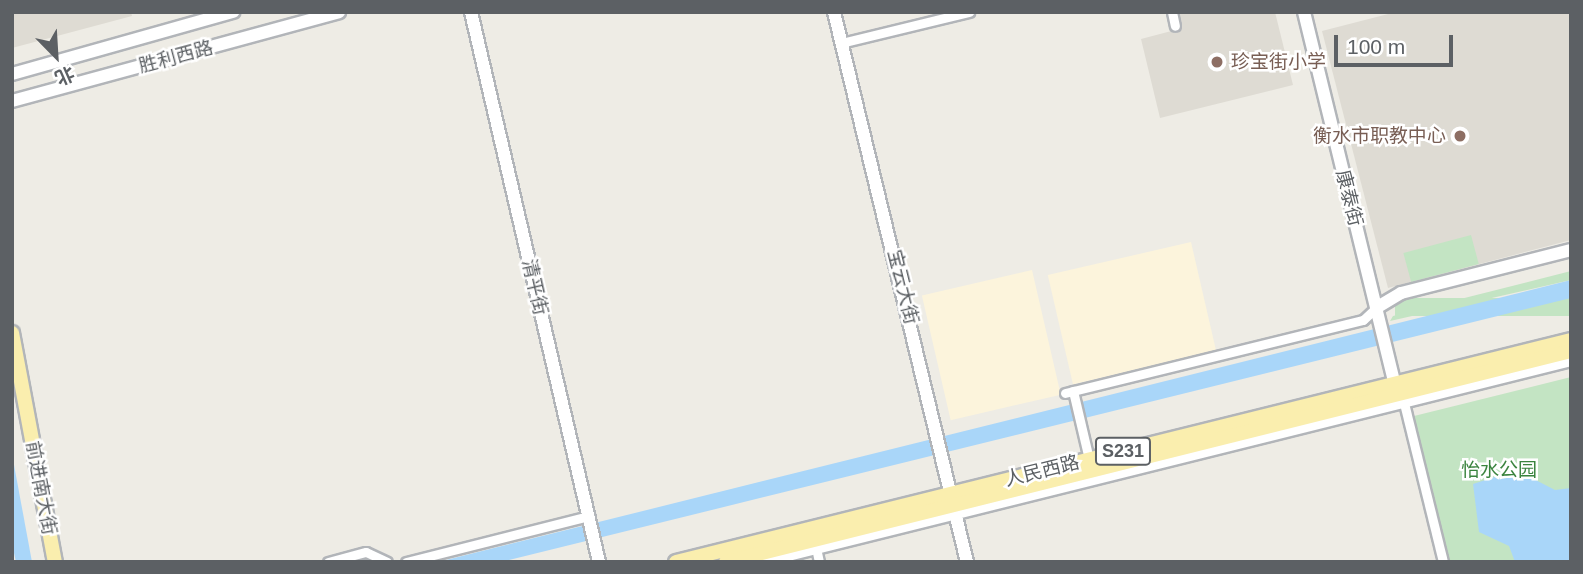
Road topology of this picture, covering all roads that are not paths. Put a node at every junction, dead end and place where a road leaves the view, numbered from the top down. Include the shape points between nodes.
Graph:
1 (233, 12) edge
2 (339, 12) edge
3 (471, 12) edge
4 (834, 12) edge
5 (969, 12) edge
6 (1171, 12) edge
7 (1304, 12) edge
8 (946, 15) edge
9 (1175, 26) dead end
10 (841, 43) junction
11 (12, 74) edge
12 (12, 101) edge
13 (1571, 250) edge
14 (1376, 309) junction
15 (12, 332) edge
16 (1571, 340) edge
17 (1571, 351) edge
18 (1571, 361) edge
19 (1395, 384) junction
20 (1404, 403) junction
21 (1089, 459) junction
22 (953, 504) junction
23 (590, 519) junction
24 (815, 544) junction
25 (55, 562) edge
26 (328, 562) edge
27 (387, 562) edge
28 (406, 562) edge
29 (599, 562) edge
30 (676, 562) edge
31 (726, 562) edge
32 (764, 562) edge
33 (819, 562) edge
34 (967, 562) edge
35 (1443, 562) edge

1 - 11 street, 胜利西路
2 - 12 street, 胜利西路
3 - 23 street, 清平街
4 - 10 street, 宝云大街
5 - 8 street
6 - 9 street
7 - 14 street, 康泰街
8 - 10 street
10 - 22 street, 宝云大街 via 945,455
13 - 14 street via 1401,293
14 - 19 street, 康泰街
14 - 21 street via 1363,320 1071,394
15 - 25 main road, 前进南大街
16 - 19 main road, 人民西路 / S231
17 - 22 main road, 人民西路 / S231
18 - 20 street
19 - 21 main road, 人民西路 / S231
20 - 22 street
20 - 35 street
21 - 22 main road, 人民西路 / S231
22 - 24 main road, 人民西路 / S231
22 - 30 main road, 人民西路 / S231
22 - 34 street, 宝云大街
23 - 28 street
23 - 29 street, 清平街
24 - 31 main road, 人民西路 / S231
24 - 32 street
24 - 33 street
26 - 27 street via 366,552

